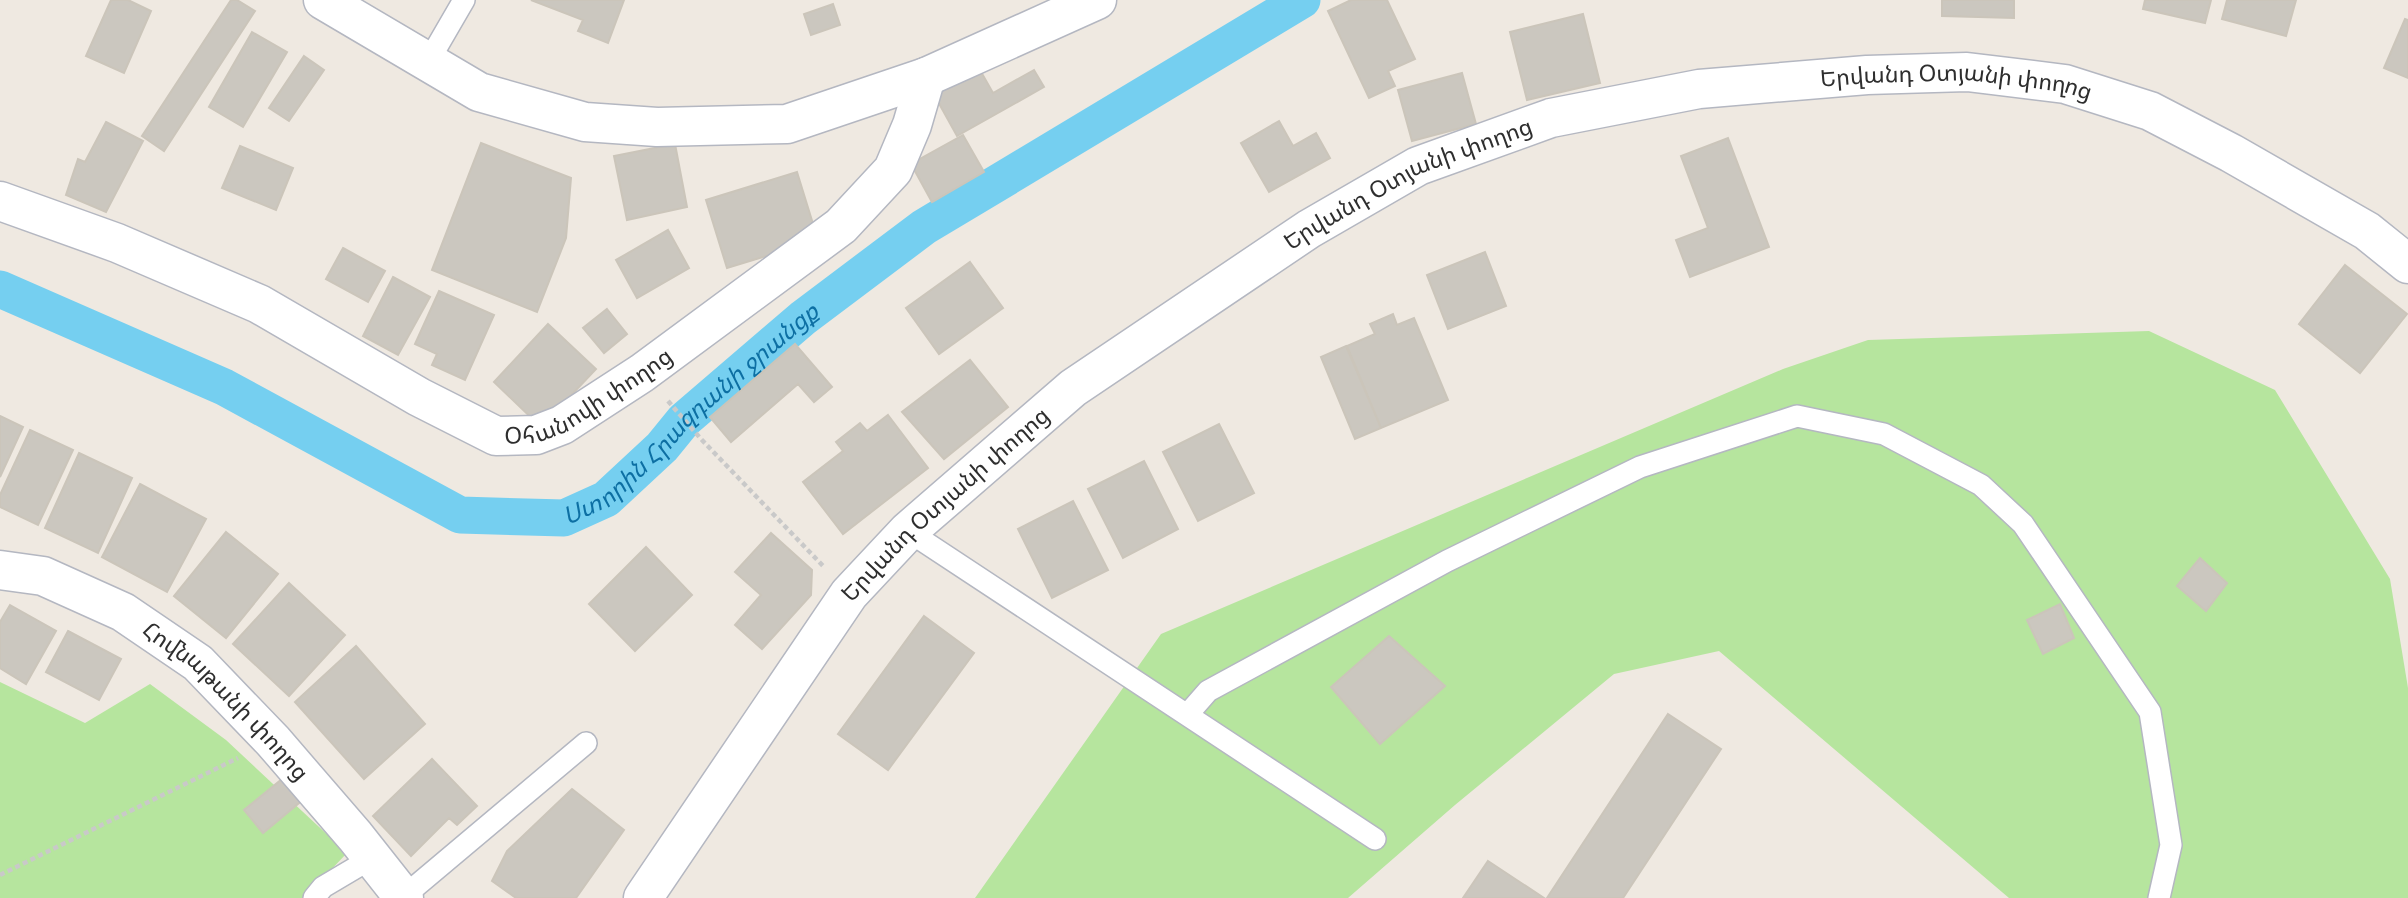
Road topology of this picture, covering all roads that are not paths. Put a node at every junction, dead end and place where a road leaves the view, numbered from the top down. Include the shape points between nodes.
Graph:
1 (323, 0) edge
2 (464, 0) edge
3 (1097, 0) edge
4 (428, 62) junction
5 (926, 77) junction
6 (0, 201) edge
7 (2408, 264) edge
8 (908, 531) junction
9 (0, 569) edge
10 (1187, 715) junction
11 (586, 743) dead end
12 (1375, 839) dead end
13 (372, 858) junction
14 (404, 897) edge
15 (314, 898) edge
16 (643, 898) edge
17 (2159, 898) edge

1 - 4 street
2 - 4 lane
3 - 5 street
4 - 5 street via 479,92 586,122 657,127 787,124
5 - 6 street, Օհանովի փողոց via 893,170 841,226 642,373 562,425 536,435 496,436 259,304 117,243
7 - 8 street, Երվանդ Օտյանի փողոց via 2367,231 2231,153 2150,111 2066,85 1967,72 1699,89 1551,118 1419,166 1309,229 1073,388
8 - 10 lane
8 - 16 street, Երվանդ Օտյանի փողոց via 849,594
9 - 13 street, Հովնաթանի փողոց via 43,576 123,612 198,663 273,741
10 - 12 lane
10 - 17 lane via 1208,691 1459,555 1640,467 1797,415 1884,434 1981,485 2023,524 2150,712 2171,845
11 - 14 lane
13 - 14 street, Հովնաթանի փողոց
13 - 15 lane via 323,887

